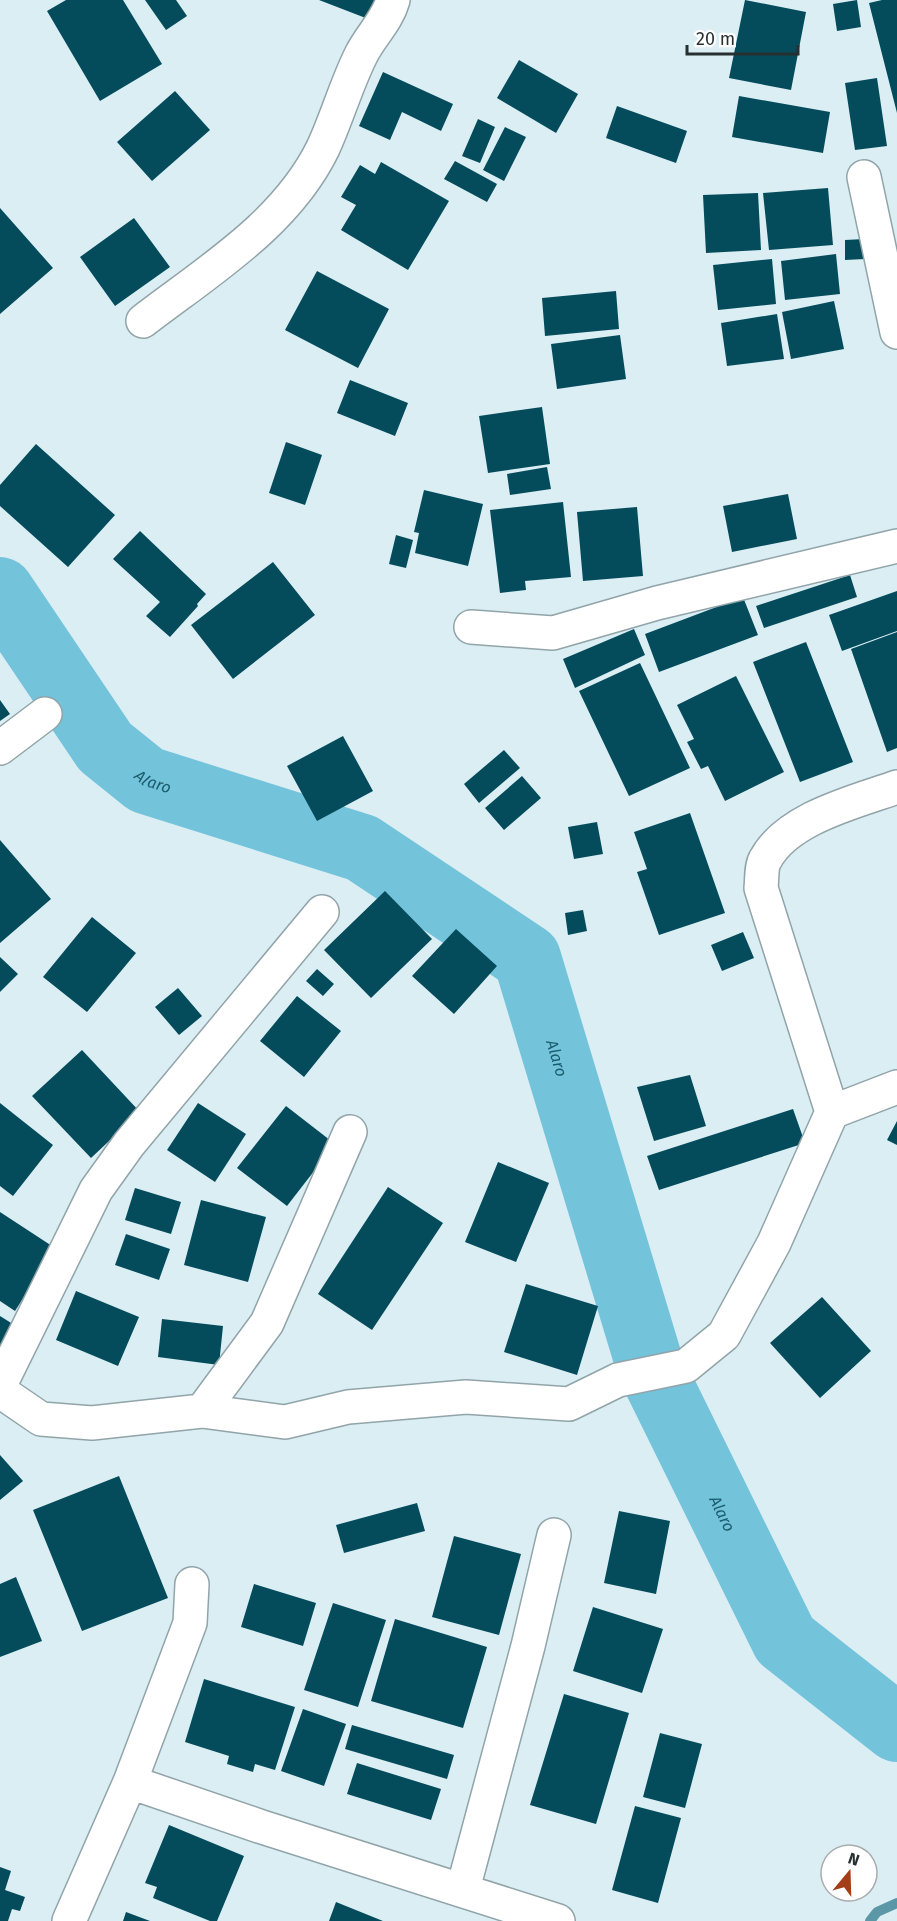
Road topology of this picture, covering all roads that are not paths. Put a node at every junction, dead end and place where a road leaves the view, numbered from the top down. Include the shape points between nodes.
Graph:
1 (393, 0) edge
2 (864, 177) dead end
3 (143, 321) dead end
4 (897, 332) edge
5 (897, 546) edge
6 (471, 627) dead end
7 (45, 714) dead end
8 (0, 748) edge
9 (897, 787) edge
10 (322, 912) dead end
11 (897, 1087) edge
12 (832, 1112) junction
13 (350, 1132) dead end
14 (0, 1385) edge
15 (0, 1391) edge
16 (202, 1411) junction
17 (554, 1535) dead end
18 (192, 1584) dead end
19 (130, 1782) junction
20 (463, 1889) junction
21 (69, 1921) edge
22 (558, 1921) edge

1 - 3 street via 389,14 361,54 322,149 297,190 252,237
2 - 4 street
5 - 6 street via 657,603 553,633
7 - 8 street
9 - 12 street via 817,815 782,840 764,861 761,888
10 - 14 street via 129,1144 96,1190
11 - 12 street
12 - 16 street via 774,1243 724,1335 686,1366 618,1380 569,1404 466,1397 348,1407 285,1422
13 - 16 street via 267,1323
15 - 16 street via 41,1419 92,1422
17 - 20 street
18 - 19 street via 190,1623
19 - 20 street
19 - 21 street
20 - 22 street

